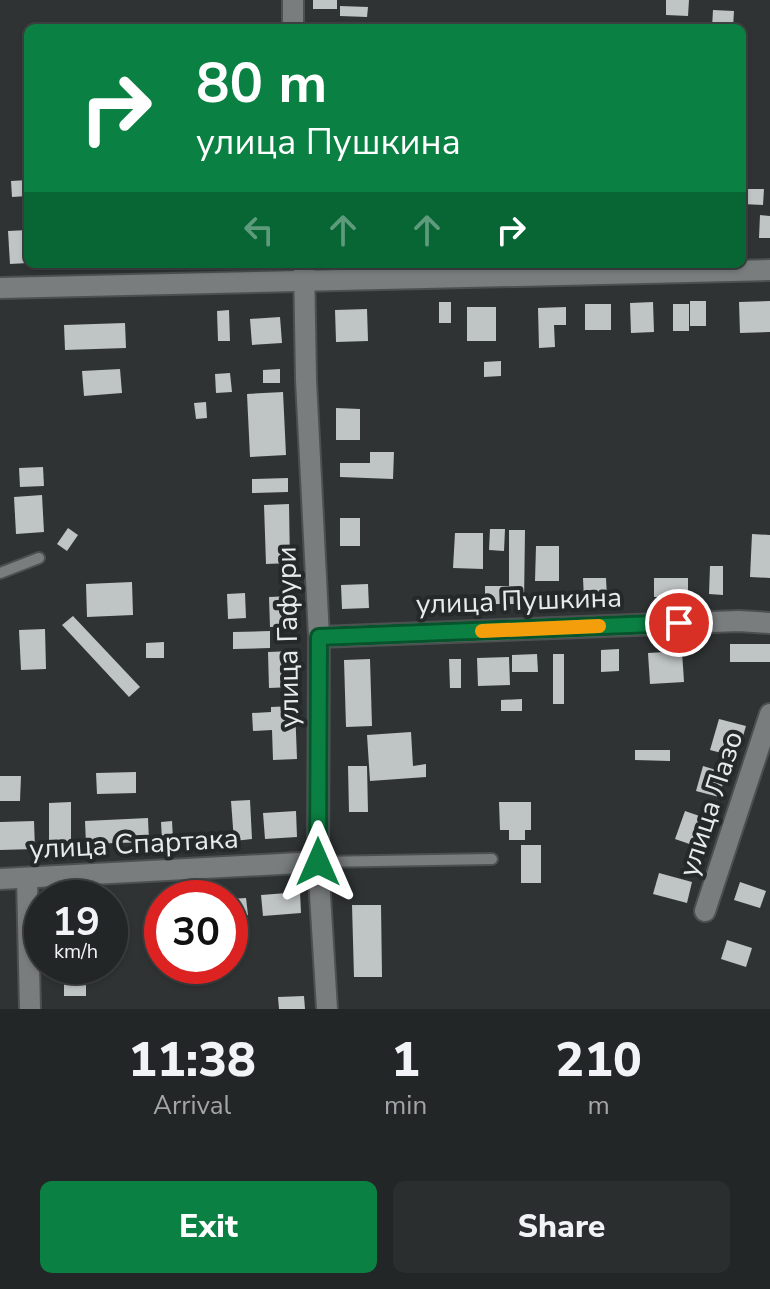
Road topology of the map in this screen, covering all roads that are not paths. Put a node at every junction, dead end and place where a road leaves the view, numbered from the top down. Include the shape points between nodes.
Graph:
1 (293, 0) edge
2 (293, 24) edge
3 (770, 270) edge
4 (304, 273) edge
5 (0, 288) edge
6 (39, 558) dead end
7 (0, 573) edge
8 (770, 623) edge
9 (319, 637) junction
10 (770, 714) edge
11 (492, 859) dead end
12 (318, 862) junction
13 (27, 878) junction
14 (0, 879) edge
15 (705, 911) dead end
16 (30, 1009) edge
17 (327, 1009) edge

1 - 2 street
3 - 4 street
4 - 5 street
4 - 9 street, улица Гафури
6 - 7 lane
8 - 9 street, улица Пушкина
9 - 12 street, улица Гафури
10 - 15 street, улица Лазо
11 - 12 lane
12 - 13 street, улица Спартака
12 - 17 street, улица Гафури
13 - 14 street, улица Спартака
13 - 16 street

